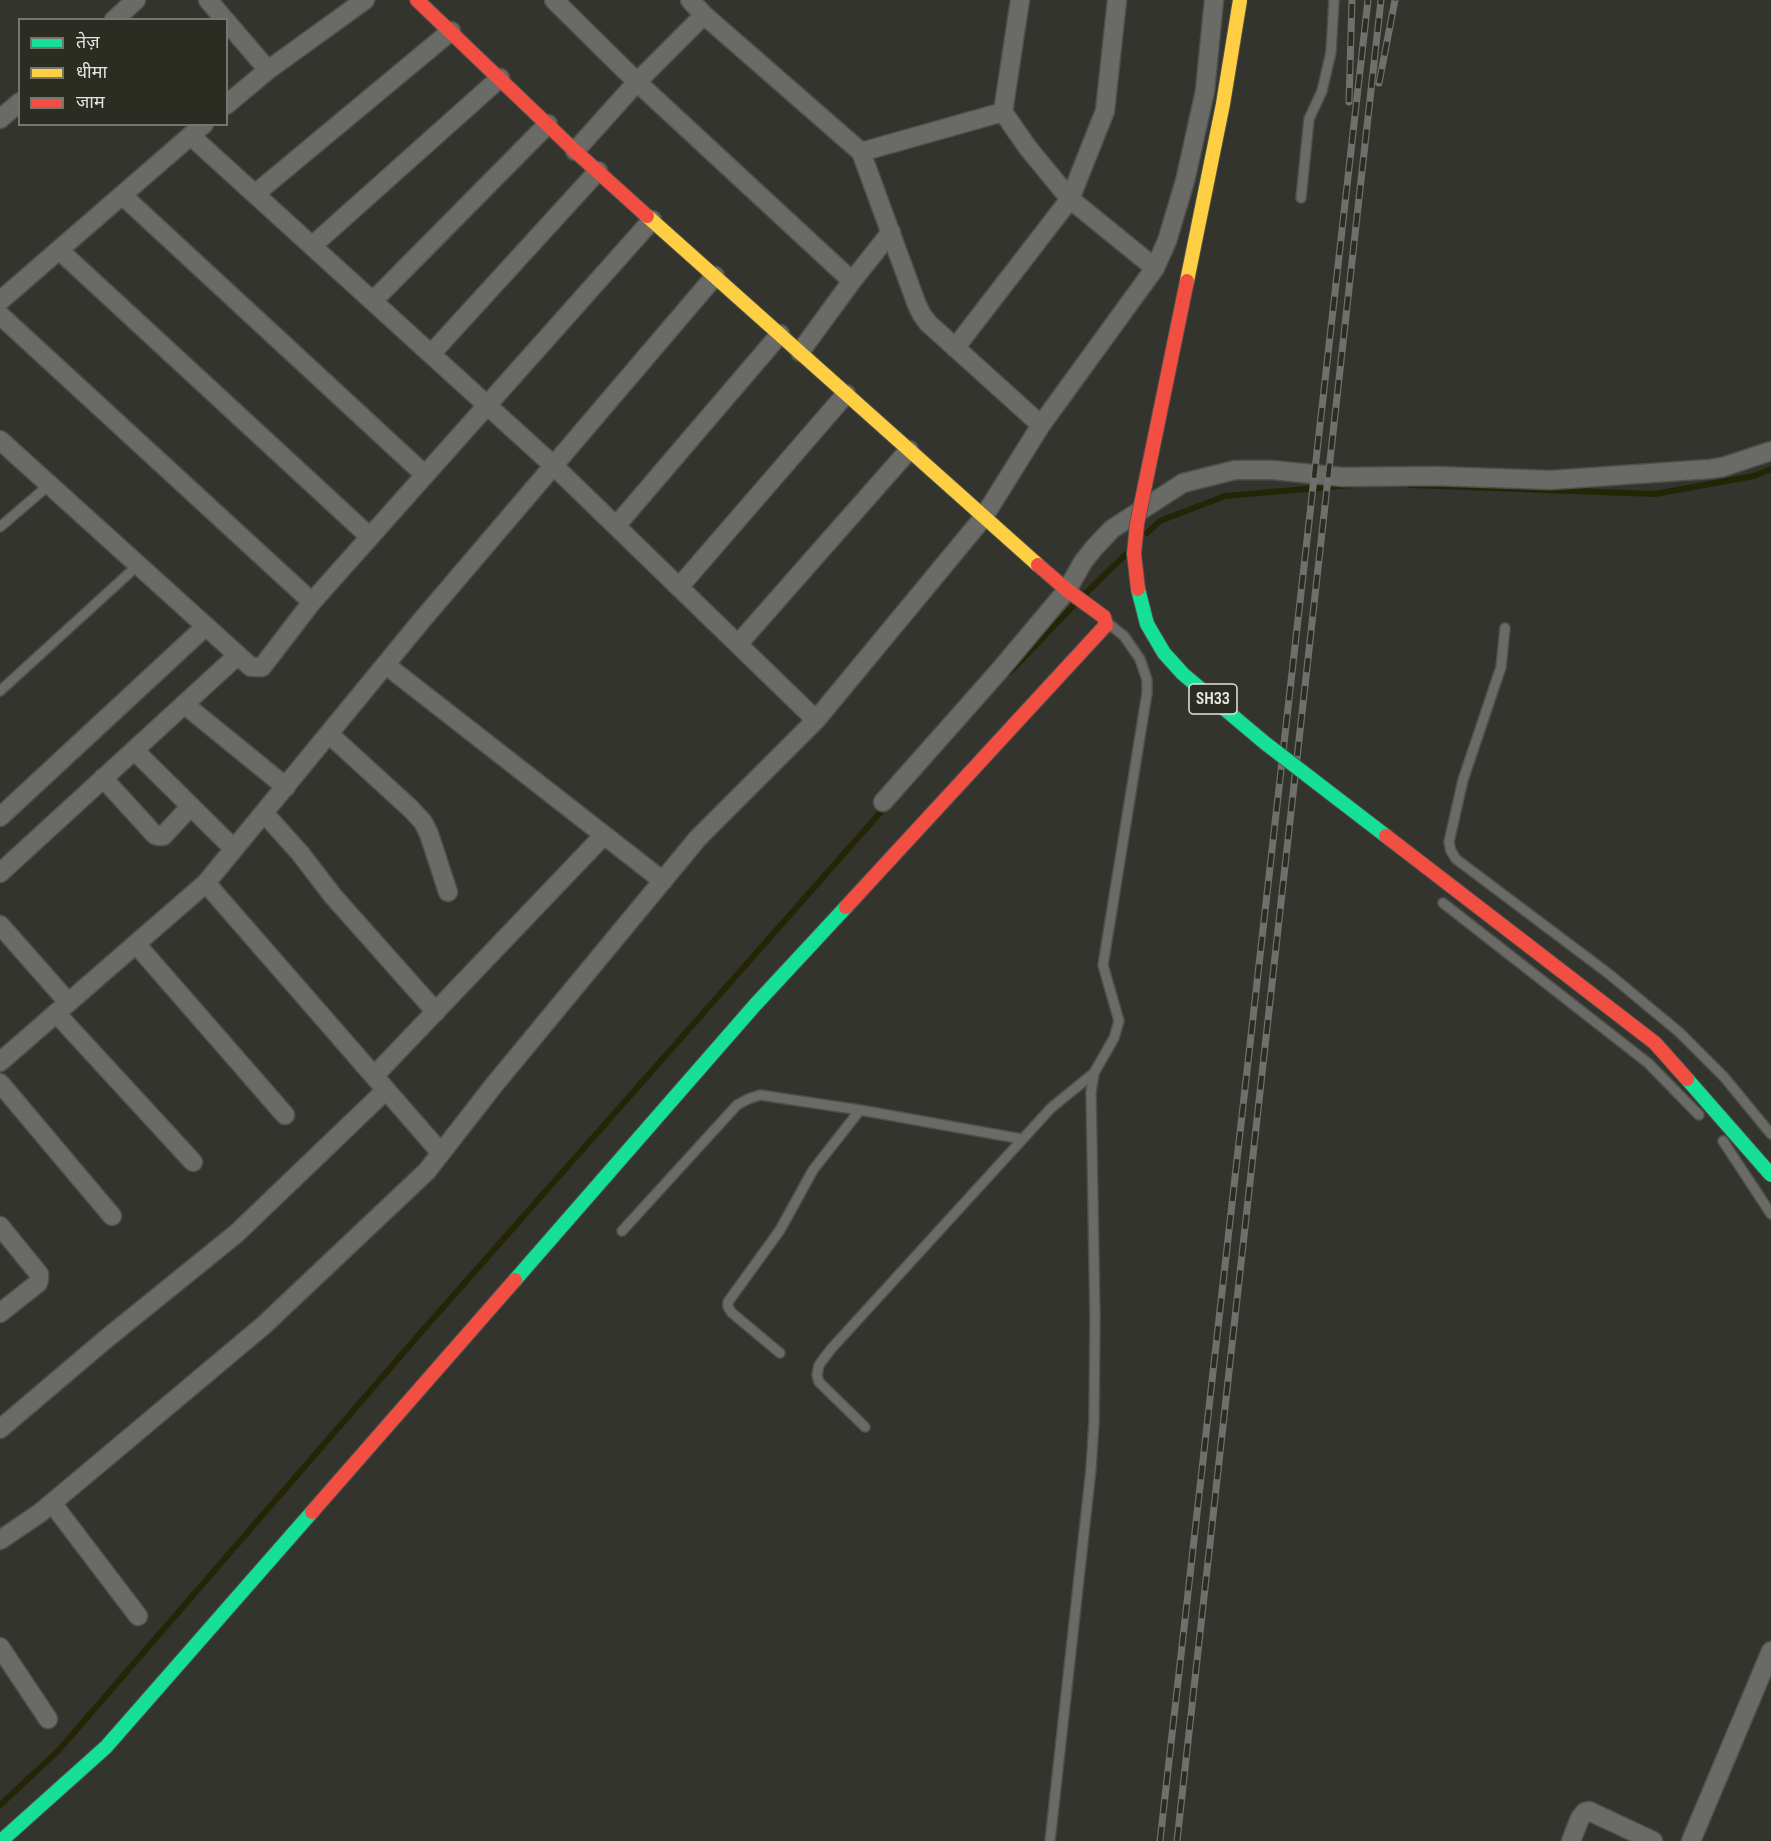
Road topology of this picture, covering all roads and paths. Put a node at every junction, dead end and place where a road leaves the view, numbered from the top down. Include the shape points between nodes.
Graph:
1 (136, 0) edge
2 (208, 0) edge
3 (365, 0) edge
4 (417, 0) edge
5 (554, 0) edge
6 (690, 0) edge
7 (1020, 0) edge
8 (1117, 0) edge
9 (1214, 0) edge
10 (1240, 0) edge
11 (1334, 0) edge
12 (704, 15) junction
13 (116, 18) edge
14 (224, 18) edge
15 (228, 22) edge
16 (451, 31) junction
17 (268, 70) junction
18 (500, 78) junction
19 (637, 82) junction
20 (228, 103) edge
21 (18, 104) edge
22 (1003, 112) junction
23 (0, 119) edge
24 (548, 124) junction
25 (198, 130) edge
26 (575, 151) junction
27 (861, 152) junction
28 (598, 171) junction
29 (255, 194) junction
30 (122, 195) junction
31 (1301, 198) dead end
32 (1070, 199) junction
33 (652, 220) junction
34 (891, 232) junction
35 (312, 246) junction
36 (59, 250) junction
37 (1155, 268) junction
38 (715, 276) junction
39 (852, 281) junction
40 (0, 301) edge
41 (373, 301) junction
42 (0, 315) edge
43 (780, 334) junction
44 (955, 348) junction
45 (800, 352) junction
46 (431, 354) junction
47 (846, 394) junction
48 (487, 405) junction
49 (1041, 425) junction
50 (0, 440) edge
51 (909, 450) junction
52 (1771, 451) edge
53 (554, 466) junction
54 (425, 475) junction
55 (49, 484) junction
56 (983, 518) junction
57 (616, 526) junction
58 (0, 527) edge
59 (370, 537) junction
60 (138, 565) junction
61 (680, 586) junction
62 (1071, 593) junction
63 (312, 602) junction
64 (1106, 622) junction
65 (206, 626) junction
66 (1505, 628) dead end
67 (740, 643) junction
68 (238, 655) junction
69 (386, 665) junction
70 (1, 689) edge
71 (184, 704) junction
72 (816, 720) junction
73 (329, 734) junction
74 (134, 750) junction
75 (103, 778) junction
76 (286, 787) junction
77 (882, 802) dead end
78 (191, 806) junction
79 (264, 813) junction
80 (0, 817) edge
81 (604, 835) junction
82 (234, 849) junction
83 (0, 873) edge
84 (663, 881) junction
85 (206, 883) junction
86 (448, 892) dead end
87 (1443, 903) dead end
88 (0, 925) edge
89 (136, 944) junction
90 (62, 1008) junction
91 (436, 1012) junction
92 (0, 1062) edge
93 (1094, 1073) junction
94 (0, 1083) edge
95 (380, 1083) junction
96 (860, 1110) junction
97 (285, 1115) dead end
98 (1771, 1134) edge
99 (1022, 1140) junction
100 (441, 1154) junction
101 (193, 1162) dead end
102 (1771, 1175) edge
103 (1771, 1214) edge
104 (111, 1216) dead end
105 (0, 1226) edge
106 (622, 1231) dead end
107 (0, 1313) edge
108 (780, 1353) dead end
109 (866, 1427) dead end
110 (0, 1429) edge
111 (52, 1503) junction
112 (0, 1540) edge
113 (138, 1616) dead end
114 (0, 1647) edge
115 (1771, 1651) edge
116 (48, 1719) dead end
117 (1, 1841) edge
118 (1050, 1841) edge
119 (1571, 1841) edge
120 (1653, 1841) edge
121 (1691, 1841) edge

1 - 13 street
2 - 14 street
3 - 17 street
4 - 16 street
5 - 19 street
6 - 12 street
7 - 22 street
8 - 32 street via 1105,111
9 - 37 street via 1205,91 1185,181
10 - 102 street, SH33, bridge via 1137,524 1134,554 1138,592 1147,624 1164,653 1183,674 1266,743 1655,1043
11 - 31 lane via 1331,52 1322,91 1309,119
12 - 19 street
12 - 27 street
15 - 17 street
16 - 18 street
16 - 29 street
17 - 20 street
18 - 24 street
18 - 35 street
19 - 26 street
19 - 39 street
21 - 23 street
22 - 27 street
22 - 32 street
24 - 26 street
24 - 41 street
25 - 29 street
25 - 30 street
26 - 28 street
27 - 34 street
28 - 33 street
28 - 46 street
29 - 35 street
30 - 36 street
30 - 54 street
32 - 37 street
32 - 44 street
33 - 38 street
33 - 48 street
34 - 39 street
34 - 44 street via 917,305 928,323
35 - 41 street
36 - 40 street
36 - 59 street
37 - 49 street
38 - 43 street
38 - 53 street
39 - 45 street
41 - 46 street
42 - 63 street
43 - 45 street
43 - 57 street
44 - 49 street
45 - 47 street
46 - 48 street
47 - 51 street
47 - 61 street
48 - 53 street
48 - 54 street
49 - 56 street
50 - 55 street
51 - 56 street
51 - 67 street
52 - 62 street via 1710,469 1551,480 1342,477 1235,470 1183,483 1112,529 1083,562
53 - 57 street
53 - 69 street
54 - 59 street
55 - 58 lane
55 - 60 street
56 - 62 street
56 - 72 street
57 - 61 street
59 - 63 street
60 - 65 street
60 - 70 lane
61 - 67 street
62 - 64 street
62 - 77 street
63 - 68 street via 262,667 251,667
64 - 93 lane via 1125,636 1140,658 1147,693 1103,965 1119,1021
64 - 117 street via 755,1005 106,1747
65 - 68 street
65 - 80 street
66 - 98 lane via 1501,667 1463,780 1449,842 1451,851 1456,859 1679,1032 1724,1077
67 - 72 street
68 - 71 street
69 - 73 street
69 - 81 street
71 - 74 street
71 - 76 street
72 - 84 street via 698,838
73 - 76 street
73 - 86 street via 423,822
74 - 75 street
74 - 78 street
75 - 78 street via 155,835 163,836
75 - 83 street
76 - 79 street
78 - 82 street
79 - 82 street
79 - 91 street
81 - 84 street
81 - 91 street
82 - 85 street
84 - 100 street
85 - 89 street
85 - 95 street
87 - 103 lane via 1648,1063 1713,1130
88 - 90 street
89 - 90 street
89 - 97 street
90 - 92 street
90 - 101 street
91 - 95 street
93 - 99 lane via 1051,1108
93 - 118 lane via 1094,1422
94 - 104 street
95 - 100 street
95 - 110 street via 237,1233
96 - 99 lane
96 - 106 lane via 760,1095 748,1099 737,1105
96 - 108 lane via 813,1170 780,1230 728,1302 732,1313
99 - 109 lane via 819,1365 819,1382
100 - 111 street via 264,1325
105 - 107 street via 39,1274 38,1283
111 - 112 street
111 - 113 street
114 - 116 street
115 - 121 street
119 - 120 street via 1580,1818 1589,1811

